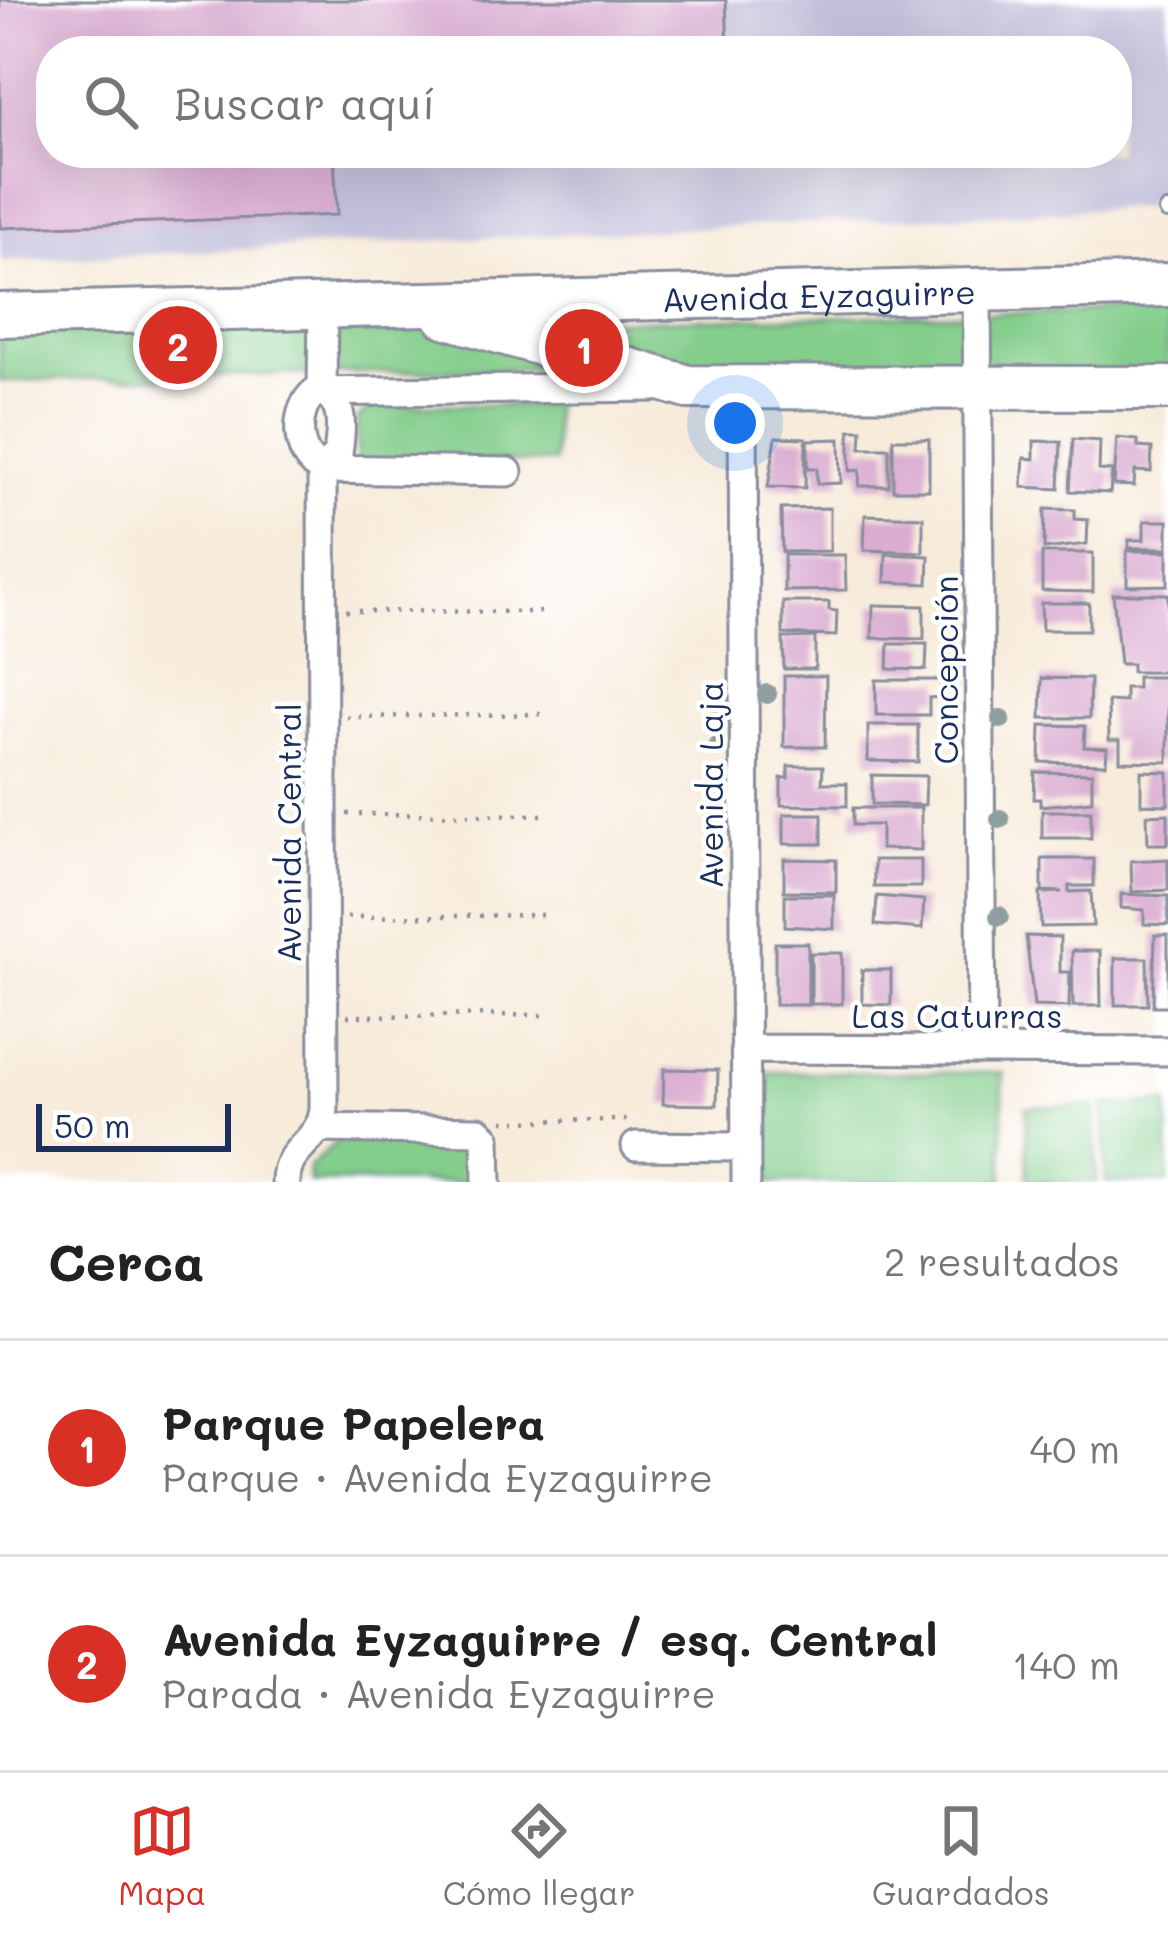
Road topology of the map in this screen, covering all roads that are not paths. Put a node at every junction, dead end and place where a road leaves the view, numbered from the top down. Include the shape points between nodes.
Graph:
1 (1168, 285) edge
2 (977, 290) junction
3 (398, 303) junction
4 (322, 305) junction
5 (0, 315) edge
6 (688, 387) junction
7 (743, 388) junction
8 (977, 388) junction
9 (1168, 388) edge
10 (322, 391) junction
11 (322, 469) junction
12 (508, 472) dead end
13 (746, 1049) junction
14 (982, 1050) junction
15 (1168, 1051) edge
16 (320, 1129) junction
17 (640, 1133) road end
18 (746, 1147) junction
19 (286, 1182) edge
20 (487, 1182) edge
21 (746, 1182) edge

1 - 2 main road, Avenida Eyzaguirre
2 - 3 main road, Avenida Eyzaguirre
2 - 8 street, Concepción
3 - 4 main road, Avenida Eyzaguirre
3 - 6 main road, Avenida Eyzaguirre
4 - 5 main road, Avenida Eyzaguirre
4 - 10 street, Avenida Central
6 - 7 main road, Avenida Eyzaguirre
6 - 10 street, Avenida Eyzaguirre
7 - 8 main road, Avenida Eyzaguirre
7 - 13 street, Avenida Laja
8 - 9 main road, Avenida Eyzaguirre
8 - 14 street, Concepción
10 - 11 street, Avenida Central via 309,395 302,415 304,456
11 - 12 street
11 - 16 street, Avenida Central
13 - 14 street, Las Caturras
13 - 18 street, Avenida Laja
14 - 15 street, Las Caturras
16 - 19 street via 289,1159
16 - 20 street via 495,1127
17 - 18 street
18 - 21 street, Avenida Laja

